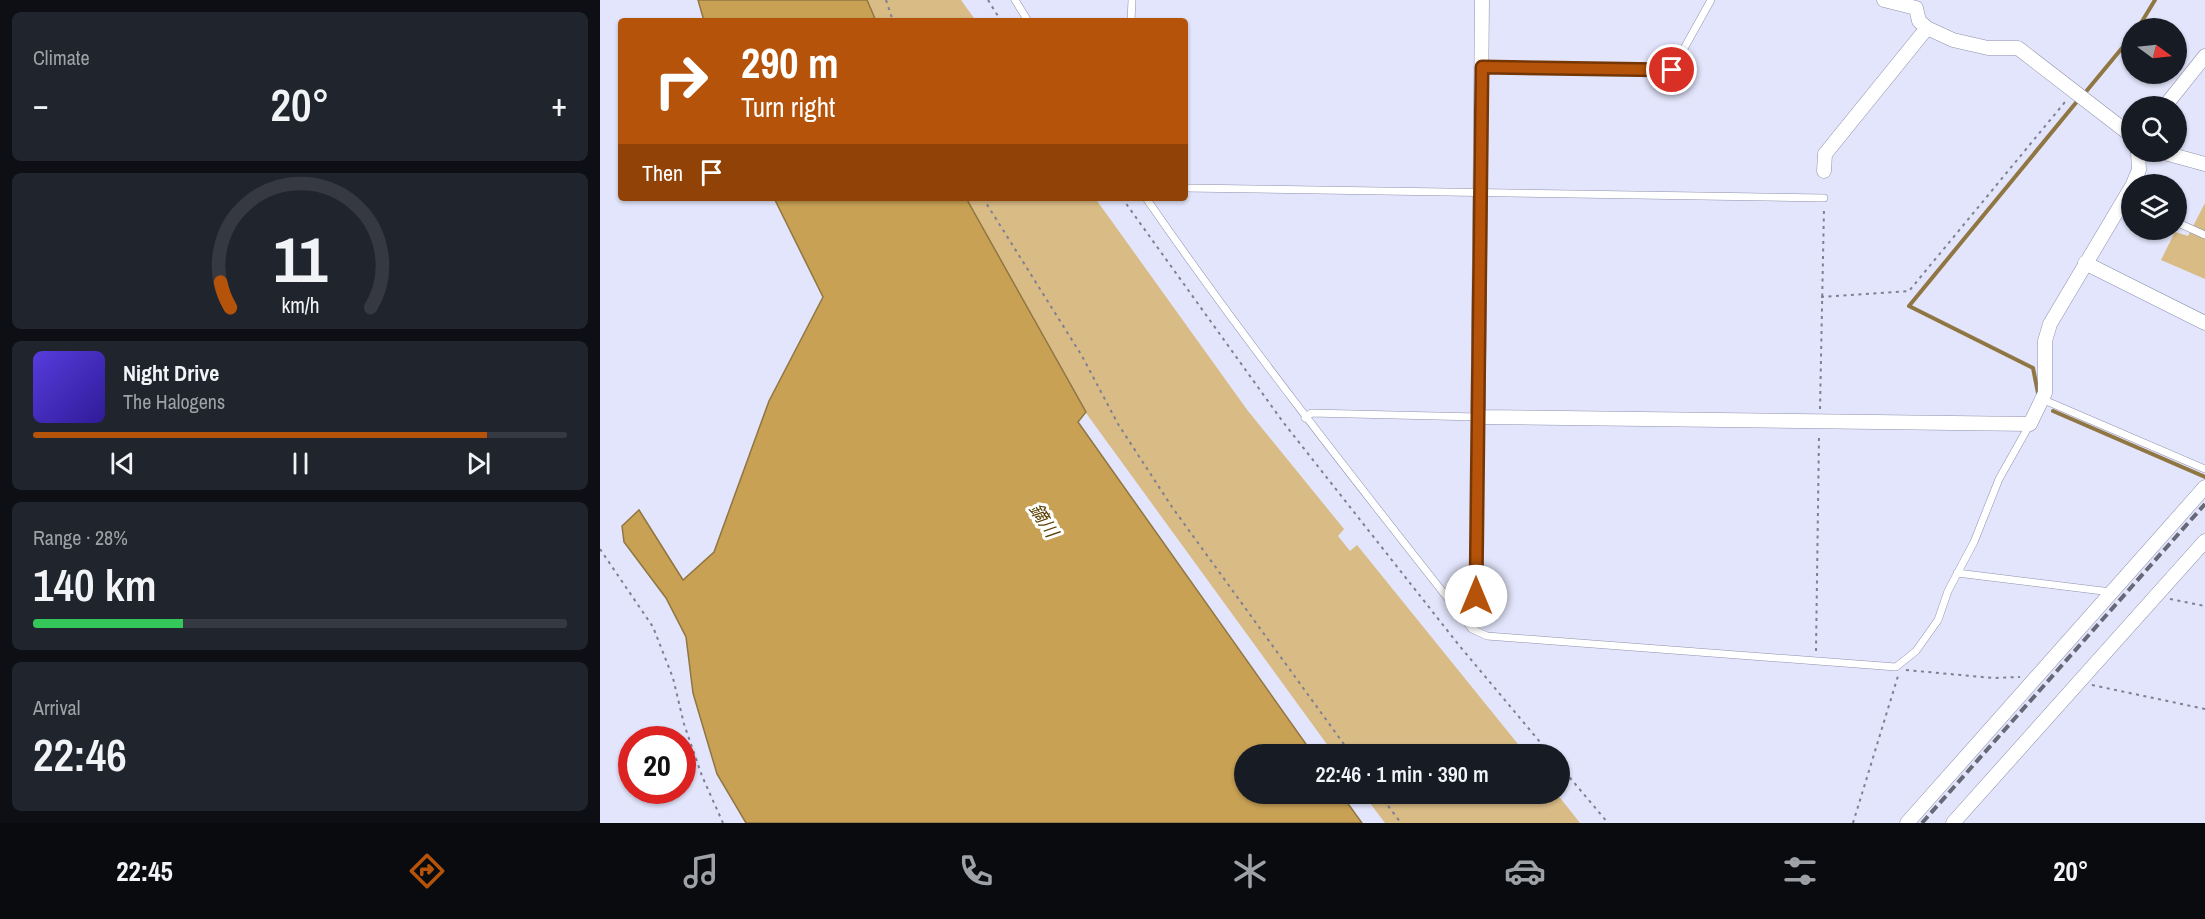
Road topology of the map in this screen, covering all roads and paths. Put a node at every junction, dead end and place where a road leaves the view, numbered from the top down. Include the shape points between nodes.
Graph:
1 (885, 0) edge
2 (988, 0) edge
3 (1015, 0) edge
4 (1132, 0) edge
5 (1482, 0) edge
6 (1711, 0) edge
7 (1884, 0) edge
8 (1919, 4) edge
9 (892, 18) edge
10 (999, 18) edge
11 (1026, 18) edge
12 (1131, 18) edge
13 (1927, 28) junction
14 (2205, 56) edge
15 (1482, 67) junction
16 (2074, 91) junction
17 (2173, 96) edge
18 (2121, 127) edge
19 (2187, 159) edge
20 (2205, 164) edge
21 (1824, 171) dead end
22 (1188, 188) edge
23 (1479, 195) junction
24 (1824, 198) dead end
25 (985, 201) edge
26 (1124, 201) edge
27 (1148, 201) edge
28 (2121, 207) edge
29 (2187, 227) edge
30 (2205, 235) edge
31 (2085, 262) junction
32 (1821, 297) dead end
33 (2205, 323) edge
34 (2044, 400) junction
35 (1478, 417) junction
36 (1305, 418) junction
37 (2030, 424) junction
38 (2205, 469) edge
39 (2205, 487) edge
40 (2205, 542) edge
41 (600, 549) edge
42 (1957, 573) junction
43 (2111, 592) junction
44 (2154, 596) junction
45 (2205, 606) edge
46 (1472, 629) junction
47 (1898, 666) junction
48 (2034, 682) junction
49 (2078, 682) junction
50 (2205, 709) edge
51 (1344, 744) edge
52 (1542, 744) edge
53 (1570, 778) edge
54 (1387, 804) edge
55 (723, 823) edge
56 (1401, 823) edge
57 (1608, 823) edge
58 (1853, 823) edge
59 (1908, 823) edge
60 (1953, 823) edge

1 - 9 path
2 - 10 path
3 - 11 lane
4 - 12 lane
5 - 15 street
6 - 15 lane via 1672,70
7 - 8 street
8 - 13 street via 1919,21
13 - 16 street via 1972,46 2018,48
13 - 21 street via 1825,154
14 - 17 street
15 - 23 street
16 - 18 street
16 - 32 path via 1909,291
19 - 20 street
22 - 23 lane
23 - 24 lane
23 - 35 street
25 - 51 path via 1172,507
26 - 52 path via 1282,422
27 - 36 lane
28 - 31 street
29 - 30 lane
31 - 33 street
31 - 34 street via 2046,334
34 - 37 street
34 - 38 lane
35 - 36 lane via 1311,413
35 - 37 street
35 - 46 lane via 1476,618
36 - 46 lane
37 - 42 lane via 2007,462
39 - 43 street
40 - 44 street
41 - 55 path via 653,627 673,678 702,776
42 - 43 lane
42 - 47 lane via 1929,636
43 - 48 street
44 - 45 path
44 - 49 street
46 - 47 lane via 1486,636
47 - 48 path via 1912,672 2023,677
47 - 58 path via 1898,681
48 - 59 street
49 - 50 path
49 - 60 street
53 - 57 path
54 - 56 path

